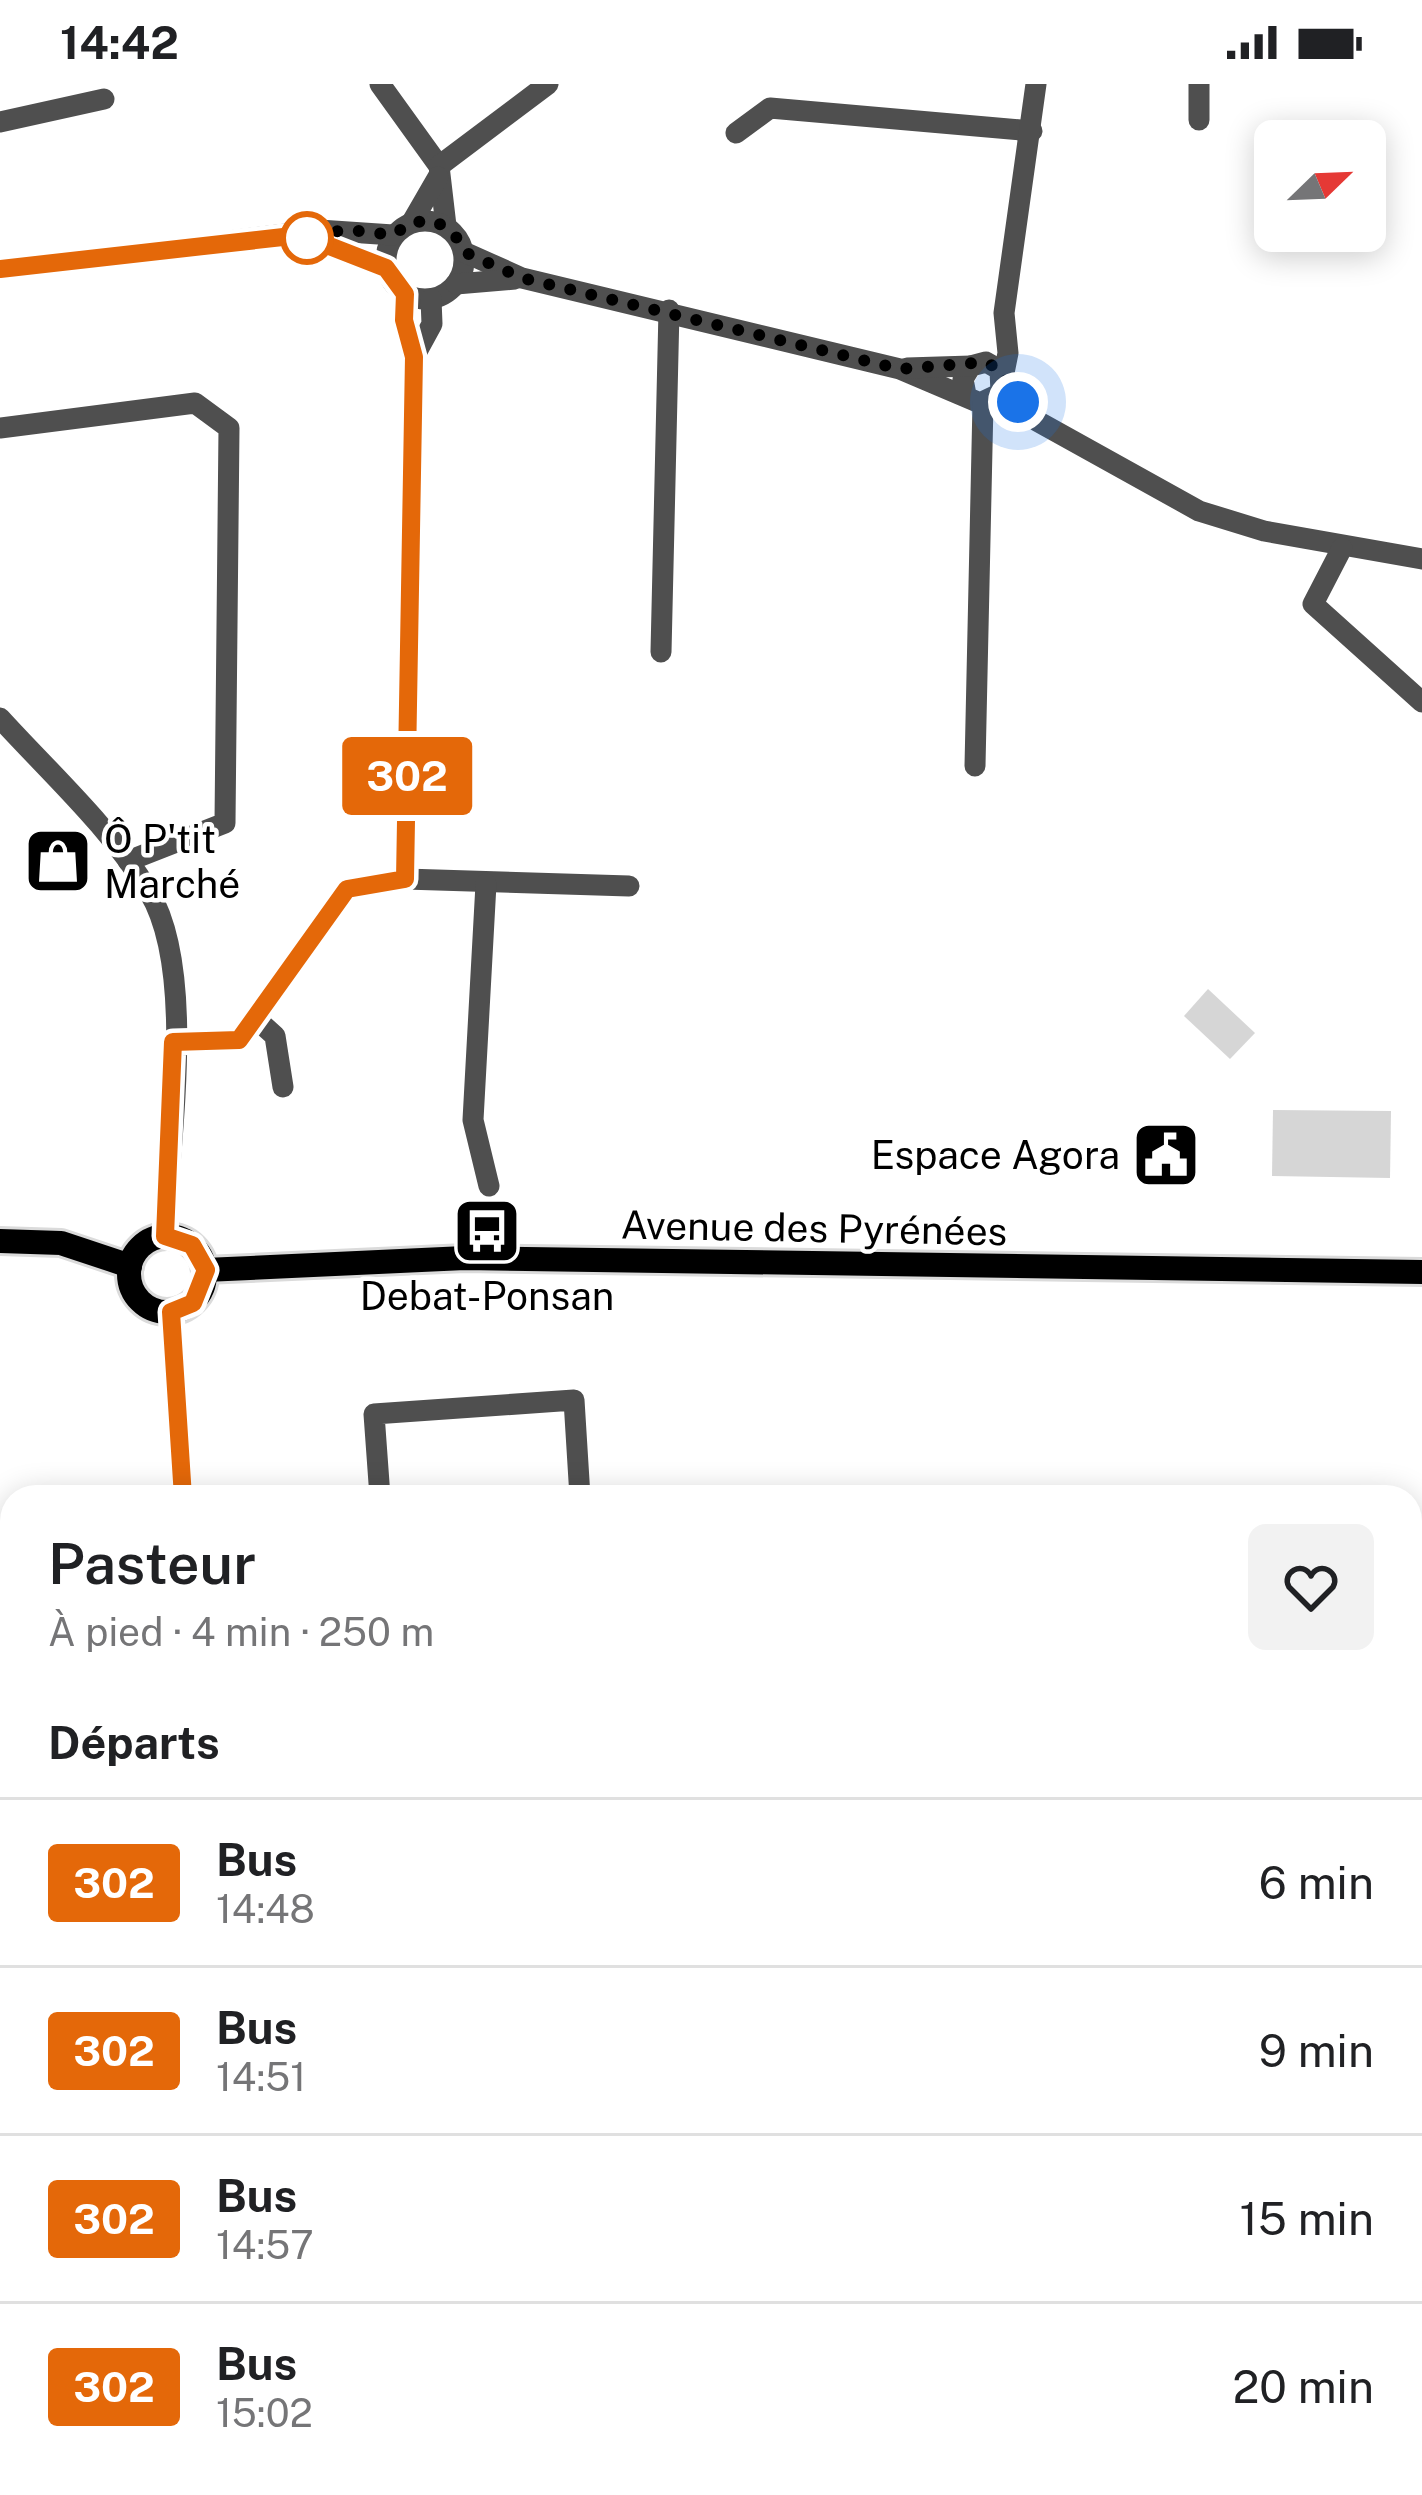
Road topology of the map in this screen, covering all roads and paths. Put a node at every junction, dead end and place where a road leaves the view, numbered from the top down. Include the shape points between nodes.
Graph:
1 (380, 84) edge
2 (548, 84) edge
3 (1036, 84) edge
4 (1199, 84) edge
5 (104, 99) dead end
6 (1199, 120) dead end
7 (0, 122) edge
8 (1032, 130) junction
9 (736, 133) dead end
10 (439, 171) junction
11 (446, 226) junction
12 (402, 228) junction
13 (301, 235) junction
14 (464, 252) junction
15 (386, 268) junction
16 (0, 269) edge
17 (522, 278) junction
18 (456, 284) junction
19 (405, 294) junction
20 (431, 299) junction
21 (669, 310) junction
22 (1004, 313) junction
23 (414, 357) junction
24 (974, 364) junction
25 (900, 369) junction
26 (989, 393) junction
27 (0, 428) edge
28 (1342, 548) junction
29 (1422, 559) edge
30 (661, 652) dead end
31 (1422, 702) edge
32 (0, 718) edge
33 (974, 766) dead end
34 (128, 861) junction
35 (405, 879) junction
36 (486, 884) junction
37 (629, 886) dead end
38 (255, 1018) junction
39 (173, 1042) junction
40 (283, 1087) dead end
41 (489, 1186) dead end
42 (165, 1236) junction
43 (0, 1241) edge
44 (130, 1266) junction
45 (206, 1270) junction
46 (1422, 1272) edge
47 (171, 1312) junction
48 (182, 1485) edge
49 (379, 1485) edge
50 (579, 1485) edge

1 - 10 street
2 - 10 street
3 - 8 street
4 - 6 street
5 - 7 street
8 - 9 street via 770,108
8 - 22 street
10 - 11 street
10 - 12 street
11 - 12 street
11 - 14 street
12 - 13 street
12 - 15 street
13 - 15 street
13 - 16 street
14 - 17 street
14 - 18 street
15 - 19 street
17 - 18 street
17 - 21 street
18 - 20 street
19 - 20 street
19 - 23 street
20 - 23 street via 432,324
21 - 25 street
21 - 30 street
22 - 24 street
22 - 26 street via 1008,353
23 - 35 street
24 - 25 street
24 - 26 street via 963,379
24 - 26 street via 994,365
25 - 26 street
26 - 28 street via 1199,511
26 - 33 street
27 - 34 street via 194,403 229,428 225,824
28 - 29 street
28 - 31 street via 1313,604
32 - 34 street
34 - 39 street via 151,894 173,956
35 - 36 street
35 - 38 street via 347,889
36 - 37 street
36 - 41 street via 473,1120
38 - 39 street via 239,1040
38 - 40 street via 274,1036
39 - 42 street
42 - 44 main road via 142,1245
42 - 45 main road via 192,1245
43 - 44 main road via 62,1243
44 - 47 main road via 139,1300
45 - 46 main road, Avenue des Pyrénées via 464,1258
45 - 47 main road via 193,1303
47 - 48 street
49 - 50 street via 374,1414 574,1400

